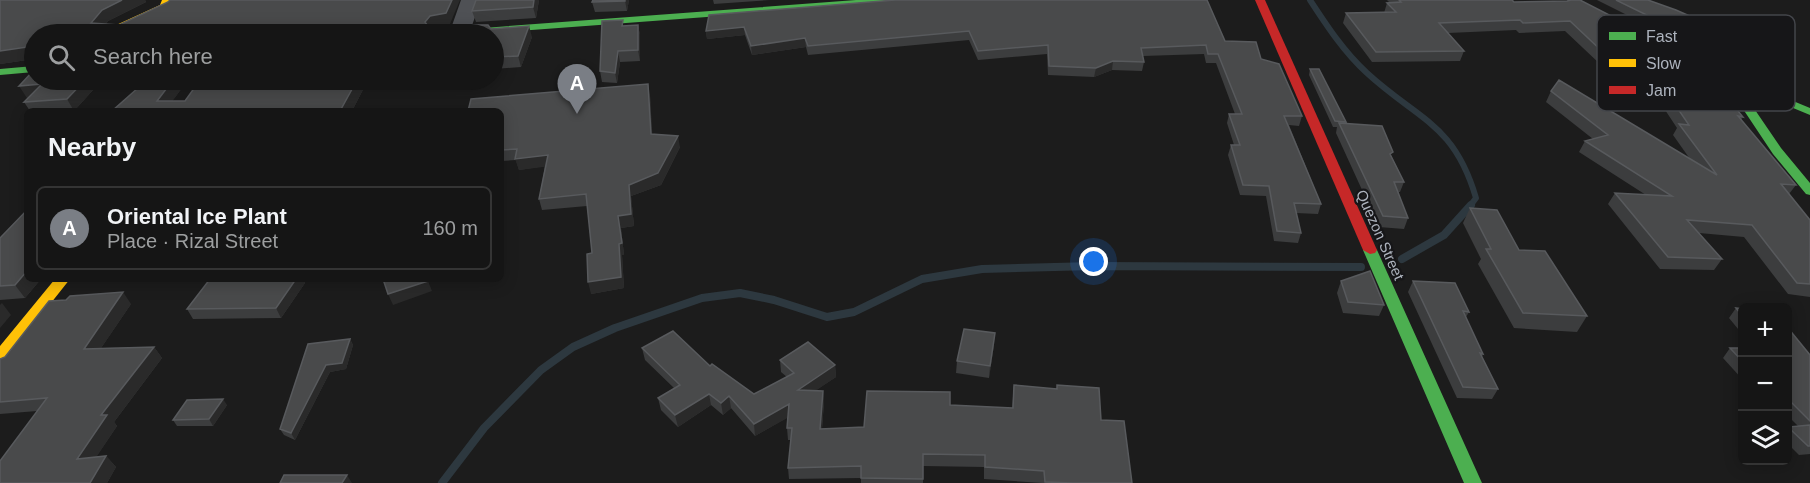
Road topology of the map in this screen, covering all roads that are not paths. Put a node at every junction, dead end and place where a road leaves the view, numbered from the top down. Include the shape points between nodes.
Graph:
1 (167, 0) edge
2 (471, 0) edge
3 (894, 0) edge
4 (1260, 0) edge
5 (127, 24) edge
6 (457, 24) edge
7 (504, 30) edge
8 (24, 70) edge
9 (0, 72) edge
10 (1795, 106) edge
11 (1750, 111) edge
12 (1810, 112) edge
13 (1810, 191) edge
14 (61, 282) edge
15 (0, 357) edge
16 (1473, 483) edge

1 - 5 street via 164,7
2 - 6 street
3 - 7 street
4 - 16 street, Quezon Street
8 - 9 street
10 - 12 street
11 - 13 street
14 - 15 street

